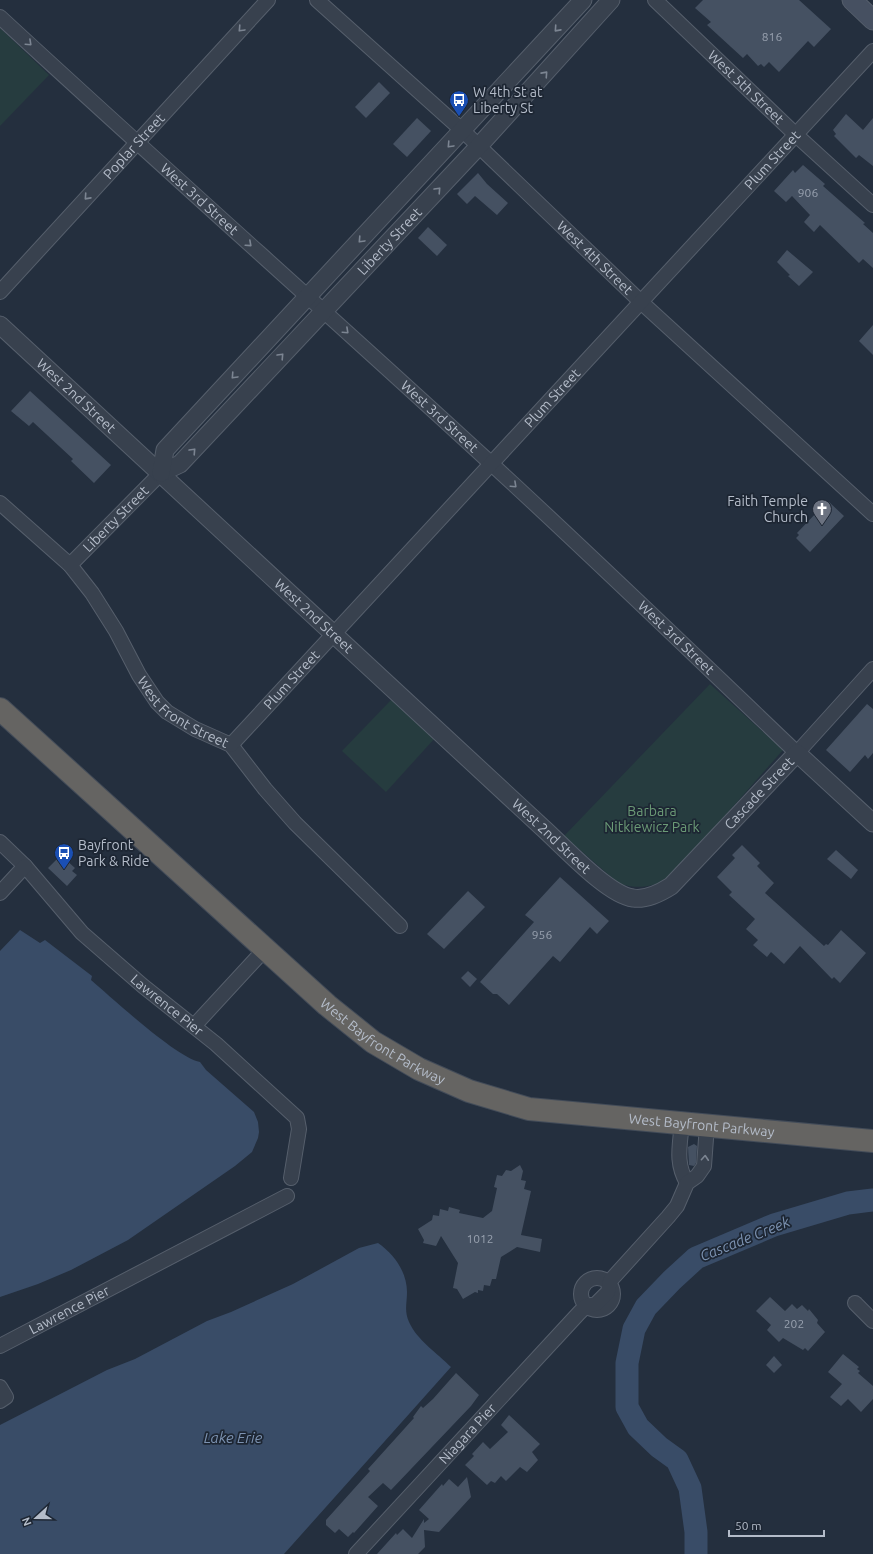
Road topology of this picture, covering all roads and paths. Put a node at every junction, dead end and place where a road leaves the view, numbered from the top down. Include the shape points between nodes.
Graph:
1 (268, 0) edge
2 (317, 0) edge
3 (583, 0) edge
4 (611, 0) edge
5 (655, 0) edge
6 (852, 0) edge
7 (0, 17) edge
8 (873, 20) edge
9 (873, 51) edge
10 (463, 132) junction
11 (795, 134) junction
12 (136, 143) junction
13 (478, 147) junction
14 (873, 205) edge
15 (0, 292) edge
16 (309, 296) junction
17 (641, 302) junction
18 (324, 310) junction
19 (0, 325) edge
20 (492, 464) junction
21 (161, 473) junction
22 (0, 503) edge
23 (873, 514) edge
24 (70, 565) junction
25 (334, 634) junction
26 (873, 669) edge
27 (0, 709) edge
28 (231, 745) junction
29 (797, 752) junction
30 (873, 822) edge
31 (0, 842) edge
32 (25, 866) junction
33 (0, 893) edge
34 (634, 899) joint
35 (400, 926) dead end
36 (265, 949) junction
37 (194, 1026) junction
38 (682, 1122) junction
39 (707, 1125) junction
40 (873, 1141) edge
41 (291, 1178) dead end
42 (687, 1183) junction
43 (287, 1196) dead end
44 (610, 1281) junction
45 (855, 1303) dead end
46 (582, 1310) junction
47 (873, 1321) edge
48 (0, 1346) edge
49 (356, 1554) edge

1 -> 12 street, Poplar Street
2 - 10 street, West 4th Street
3 -> 10 street, Liberty Street
13 -> 4 street, Liberty Street
5 - 11 street, West 5th Street
6 - 8 main road
7 -> 12 street, West 3rd Street
9 - 11 street, Plum Street
10 - 13 street, West 4th Street
10 -> 16 street, Liberty Street
11 - 14 street, West 5th Street
11 - 17 street, Plum Street
12 -> 15 street, Poplar Street
12 -> 16 street, West 3rd Street
13 - 17 street, West 4th Street
18 -> 13 street, Liberty Street
16 - 18 street, West 3rd Street
16 -> 21 street, Liberty Street via 165,450
17 - 20 street, Plum Street
17 - 23 street, West 4th Street
18 -> 20 street, West 3rd Street
21 -> 18 street, Liberty Street via 180,464
19 - 21 street, West 2nd Street
20 - 25 street, Plum Street
20 -> 29 street, West 3rd Street
21 - 24 street, Liberty Street
21 - 25 street, West 2nd Street
22 - 24 street, West Front Street
24 - 28 street, West Front Street via 92,593 116,631 139,676 156,702 190,726
25 - 28 street, Plum Street
25 - 34 street, West 2nd Street via 600,879 616,892
26 - 29 street, Cascade Street
27 - 36 highway, West Bayfront Parkway
28 - 35 street, West Front Street via 265,789 296,823
29 - 30 street, West 3rd Street
29 - 34 street, Cascade Street via 677,881 656,894
31 - 32 street, Lawrence Pier
32 - 33 street
32 - 37 street, Lawrence Pier via 82,933 119,967
36 - 37 street
36 - 38 highway, West Bayfront Parkway via 373,1042 419,1069 469,1091 529,1109
37 - 41 street, Lawrence Pier via 297,1118 299,1129
38 - 39 highway, West Bayfront Parkway
38 - 42 street via 679,1160 680,1170
39 - 40 highway, West Bayfront Parkway
42 -> 39 street via 697,1176 704,1166
42 - 44 street via 677,1206 668,1218
43 - 48 street, Lawrence Pier
44 - 46 street, Niagara Pier via 600,1282 587,1296
44 - 46 street via 614,1294 607,1308
45 - 47 street
46 - 49 street, Niagara Pier

